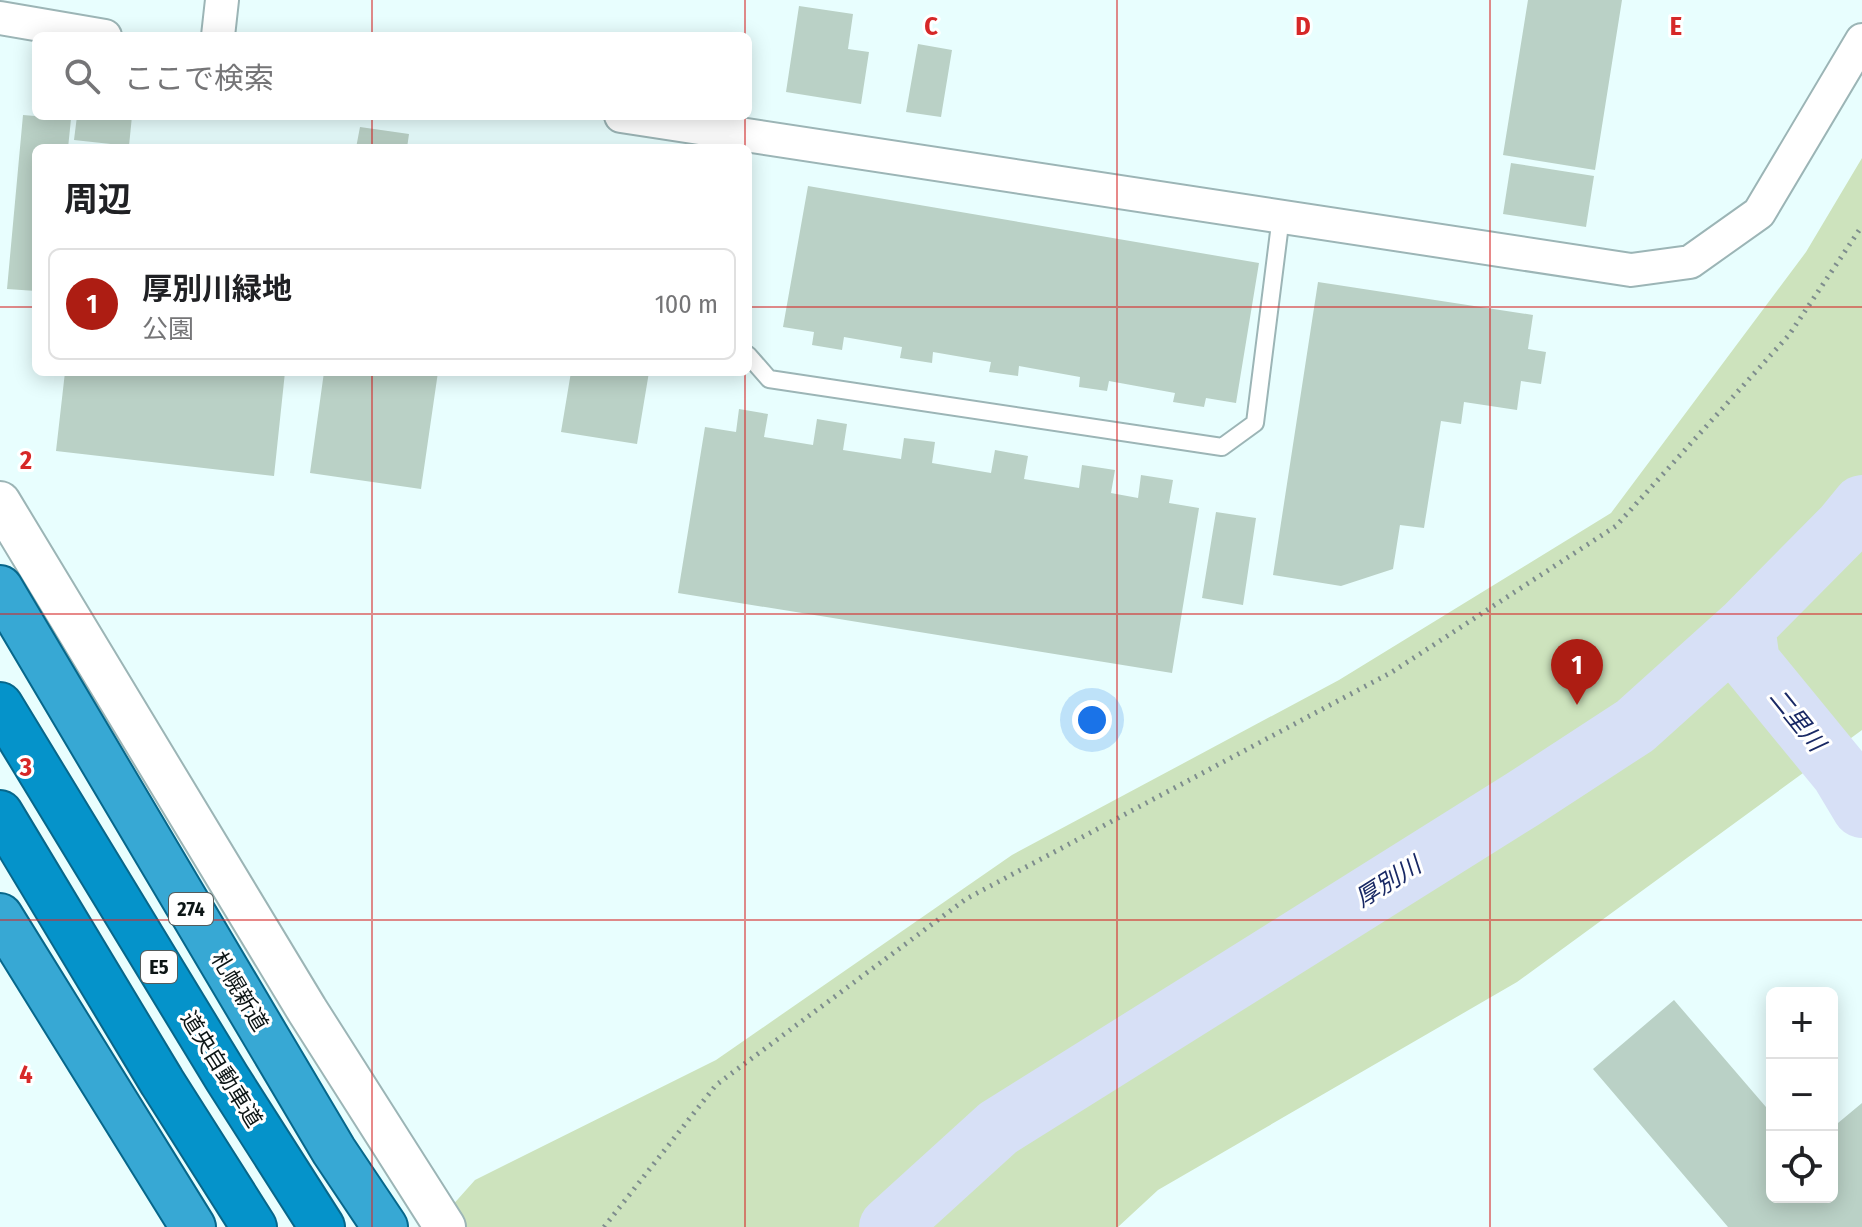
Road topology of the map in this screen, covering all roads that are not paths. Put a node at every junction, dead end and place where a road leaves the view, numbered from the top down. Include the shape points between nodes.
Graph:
1 (222, 0) edge
2 (0, 18) edge
3 (82, 32) edge
4 (218, 32) edge
5 (1862, 40) edge
6 (641, 120) edge
7 (750, 142) edge
8 (1281, 216) junction
9 (752, 360) edge
10 (0, 502) edge
11 (0, 588) edge
12 (0, 705) edge
13 (0, 813) edge
14 (0, 916) edge
15 (193, 1227) edge
16 (254, 1227) edge
17 (322, 1227) edge
18 (385, 1227) edge
19 (445, 1227) edge

1 - 4 street
2 - 3 street
5 - 8 street via 1759,213 1690,262 1631,270
6 - 7 street
7 - 8 street
8 - 9 lane via 1255,423 1222,447 769,379
10 - 19 street via 307,1010
11 - 18 highway, 札幌新道 / 274 via 334,1151
12 - 17 highway, 道央自動車道 / E5
13 - 16 highway
14 - 15 highway

